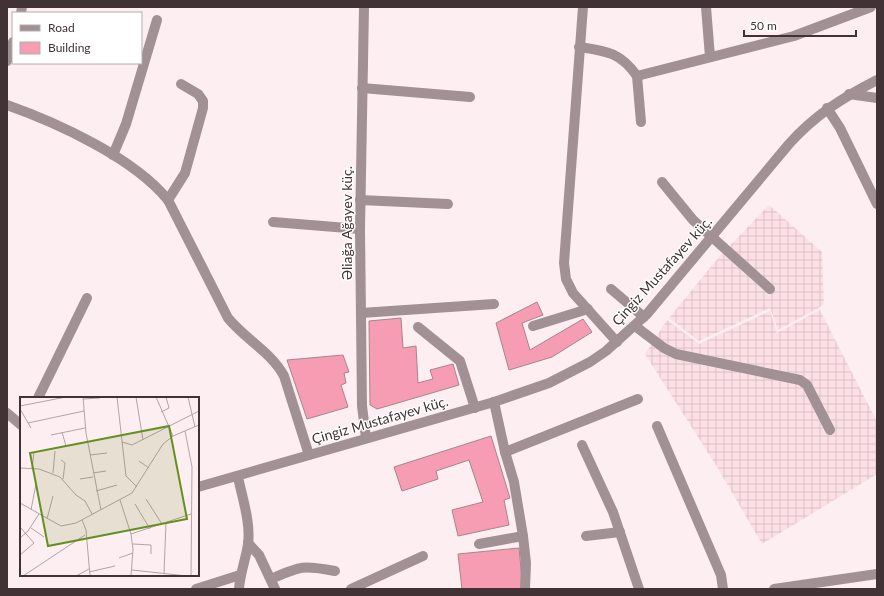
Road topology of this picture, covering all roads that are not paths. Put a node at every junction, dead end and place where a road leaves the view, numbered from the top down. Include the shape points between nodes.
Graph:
1 (364, 7) edge
2 (582, 7) edge
3 (706, 7) edge
4 (870, 7) edge
5 (875, 7) edge
6 (877, 12) edge
7 (157, 20) dead end
8 (12, 45) edge
9 (579, 47) junction
10 (710, 57) junction
11 (7, 61) edge
12 (637, 76) junction
13 (877, 80) edge
14 (181, 84) dead end
15 (362, 88) junction
16 (849, 94) junction
17 (470, 97) dead end
18 (877, 98) edge
19 (7, 105) edge
20 (827, 108) junction
21 (641, 122) dead end
22 (113, 155) junction
23 (662, 182) dead end
24 (168, 200) junction
25 (360, 200) junction
26 (448, 204) dead end
27 (877, 204) edge
28 (273, 222) dead end
29 (360, 229) junction
30 (712, 237) junction
31 (611, 289) dead end
32 (770, 289) dead end
33 (87, 298) dead end
34 (494, 304) dead end
35 (588, 309) junction
36 (361, 313) junction
37 (644, 317) junction
38 (418, 326) dead end
39 (533, 326) dead end
40 (635, 326) junction
41 (616, 342) junction
42 (38, 397) edge
43 (638, 399) dead end
44 (494, 402) junction
45 (475, 408) junction
46 (7, 413) edge
47 (20, 424) edge
48 (657, 426) dead end
49 (830, 430) dead end
50 (366, 438) junction
51 (582, 445) dead end
52 (505, 452) junction
53 (309, 455) junction
54 (238, 477) junction
55 (199, 487) edge
56 (620, 532) junction
57 (523, 536) junction
58 (586, 536) dead end
59 (248, 543) junction
60 (479, 544) dead end
61 (423, 556) dead end
62 (335, 571) dead end
63 (877, 574) edge
64 (240, 575) junction
65 (270, 579) junction
66 (196, 589) edge
67 (239, 589) edge
68 (275, 589) edge
69 (351, 589) edge
70 (525, 589) edge
71 (639, 589) edge
72 (724, 589) edge
73 (774, 589) edge

1 - 15 street, Əliağa Ağayev küç.
2 - 9 street
3 - 10 street
4 - 10 street via 794,36
5 - 6 street
7 - 22 street via 126,124
8 - 11 street
9 - 12 street via 608,51 629,65
9 - 35 street via 564,263 566,279 573,292
10 - 12 street
12 - 21 street
13 - 16 street, Çingiz Mustafayev küç.
14 - 24 street via 198,94 204,101 185,173
15 - 17 street
15 - 25 street, Əliağa Ağayev küç.
16 - 18 street
16 - 20 street, Çingiz Mustafayev küç.
19 - 22 street via 54,123
20 - 27 street via 840,128
20 - 30 street, Çingiz Mustafayev küç. via 789,144
22 - 24 street via 157,186
23 - 30 street via 693,220
24 - 53 street via 228,318 278,365 284,376
25 - 26 street
25 - 29 street, Əliağa Ağayev küç.
28 - 29 street
29 - 36 street, Əliağa Ağayev küç.
30 - 32 street
30 - 37 street, Çingiz Mustafayev küç.
31 - 37 street
33 - 42 street
34 - 36 street
35 - 39 street
35 - 41 street
36 - 50 street, Əliağa Ağayev küç. via 362,406
37 - 40 street, Çingiz Mustafayev küç.
38 - 45 street via 460,361
40 - 41 street, Çingiz Mustafayev küç.
40 - 49 street via 676,354 800,380 807,385
41 - 44 street, Çingiz Mustafayev küç. via 601,355 576,370 528,391
43 - 52 street
44 - 45 street, Çingiz Mustafayev küç.
44 - 52 street
45 - 50 street, Çingiz Mustafayev küç.
46 - 47 street
48 - 72 street via 721,575
50 - 53 street, Çingiz Mustafayev küç.
51 - 56 street
52 - 57 street via 514,482
53 - 54 street, Çingiz Mustafayev küç.
54 - 55 street, Çingiz Mustafayev küç.
54 - 59 street
56 - 58 street
56 - 71 street
57 - 60 street
57 - 70 street
59 - 64 street
59 - 65 street via 259,555
61 - 69 street
62 - 65 street via 309,566
63 - 73 street
64 - 66 street
64 - 67 street
65 - 68 street

